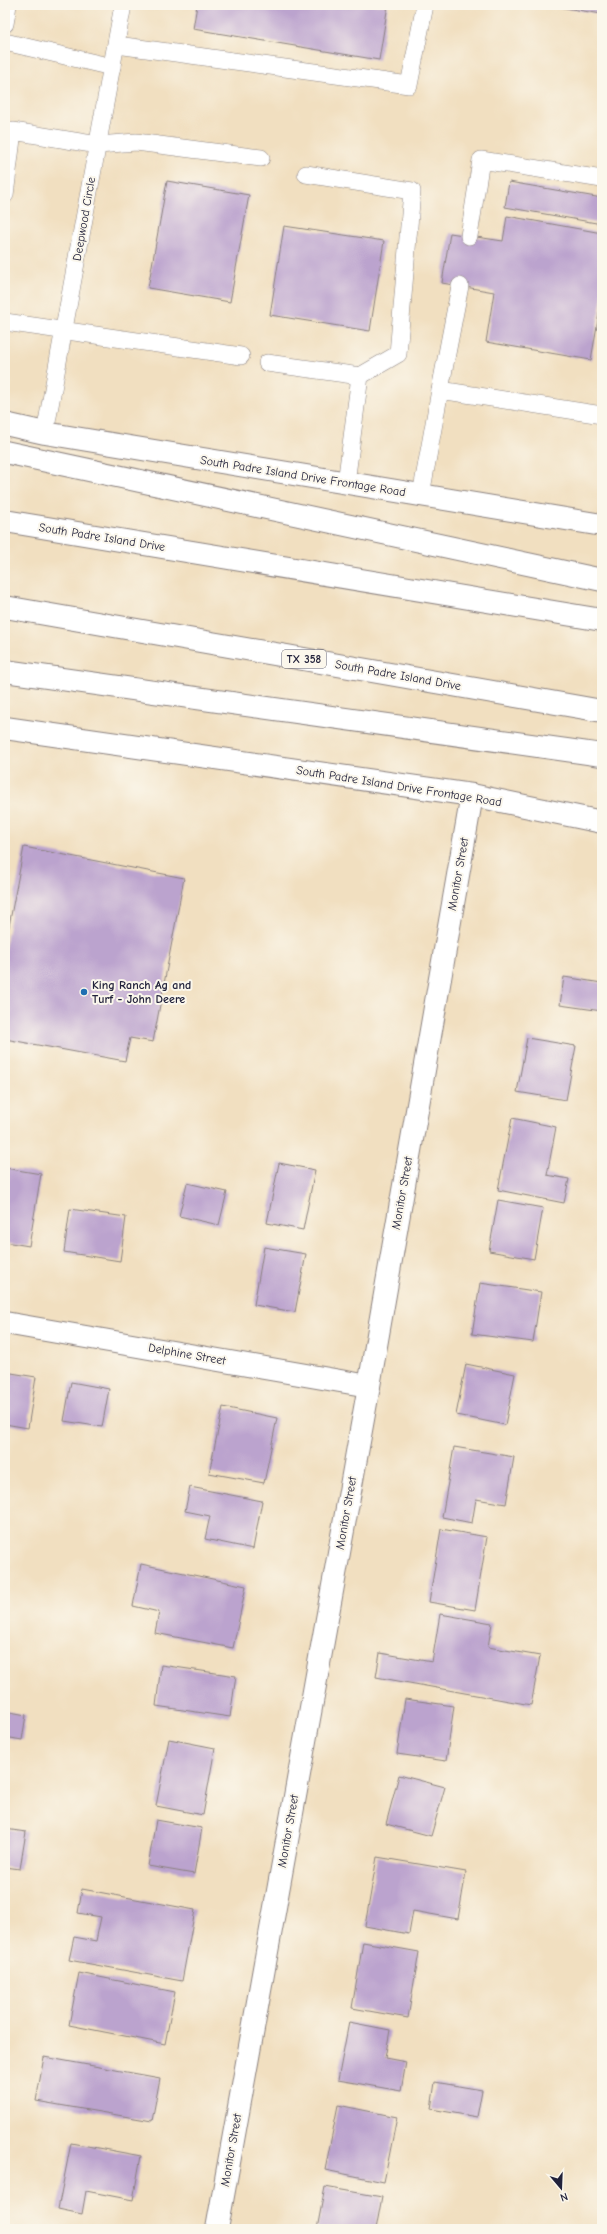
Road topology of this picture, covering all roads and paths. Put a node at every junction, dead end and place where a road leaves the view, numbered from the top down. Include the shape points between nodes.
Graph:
1 (8, 5) edge
2 (123, 5) edge
3 (425, 5) edge
4 (5, 24) edge
5 (5, 42) edge
6 (117, 45) junction
7 (112, 67) junction
8 (98, 145) junction
9 (261, 158) dead end
10 (306, 174) dead end
11 (602, 179) edge
12 (5, 195) edge
13 (469, 236) dead end
14 (460, 286) dead end
15 (5, 322) edge
16 (64, 331) junction
17 (241, 356) dead end
18 (267, 363) dead end
19 (360, 376) junction
20 (440, 390) junction
21 (602, 416) edge
22 (5, 424) edge
23 (45, 433) junction
24 (5, 452) edge
25 (346, 483) junction
26 (421, 495) junction
27 (5, 521) edge
28 (602, 525) edge
29 (602, 580) edge
30 (5, 607) edge
31 (602, 620) edge
32 (5, 671) edge
33 (602, 711) edge
34 (5, 728) edge
35 (602, 755) edge
36 (472, 796) junction
37 (602, 822) edge
38 (5, 1323) edge
39 (369, 1386) junction
40 (217, 2229) edge

1 - 4 lane
2 - 6 lane, Deepwood Circle
3 - 6 lane via 409,85
5 - 7 lane
6 - 7 lane, Deepwood Circle
7 - 8 lane, Deepwood Circle
8 - 9 lane via 136,142
8 - 12 lane via 13,131
8 - 16 lane, Deepwood Circle
10 - 19 lane via 412,191 398,354
11 - 13 lane via 481,160
14 - 20 lane
15 - 16 lane
16 - 17 lane
16 - 23 lane, Deepwood Circle
18 - 19 lane
19 - 25 lane
20 - 21 lane
20 - 26 lane
22 - 23 main road, South Padre Island Drive Frontage Road
23 - 25 main road, South Padre Island Drive Frontage Road
24 - 29 main road
25 - 26 main road, South Padre Island Drive Frontage Road
26 - 28 main road, South Padre Island Drive Frontage Road
27 - 31 main road, South Padre Island Drive
30 - 33 main road, South Padre Island Drive / TX 358
32 - 35 main road
34 - 36 main road, South Padre Island Drive Frontage Road
36 - 37 main road, South Padre Island Drive Frontage Road
36 - 39 main road, Monitor Street
38 - 39 main road, Delphine Street
39 - 40 main road, Monitor Street

